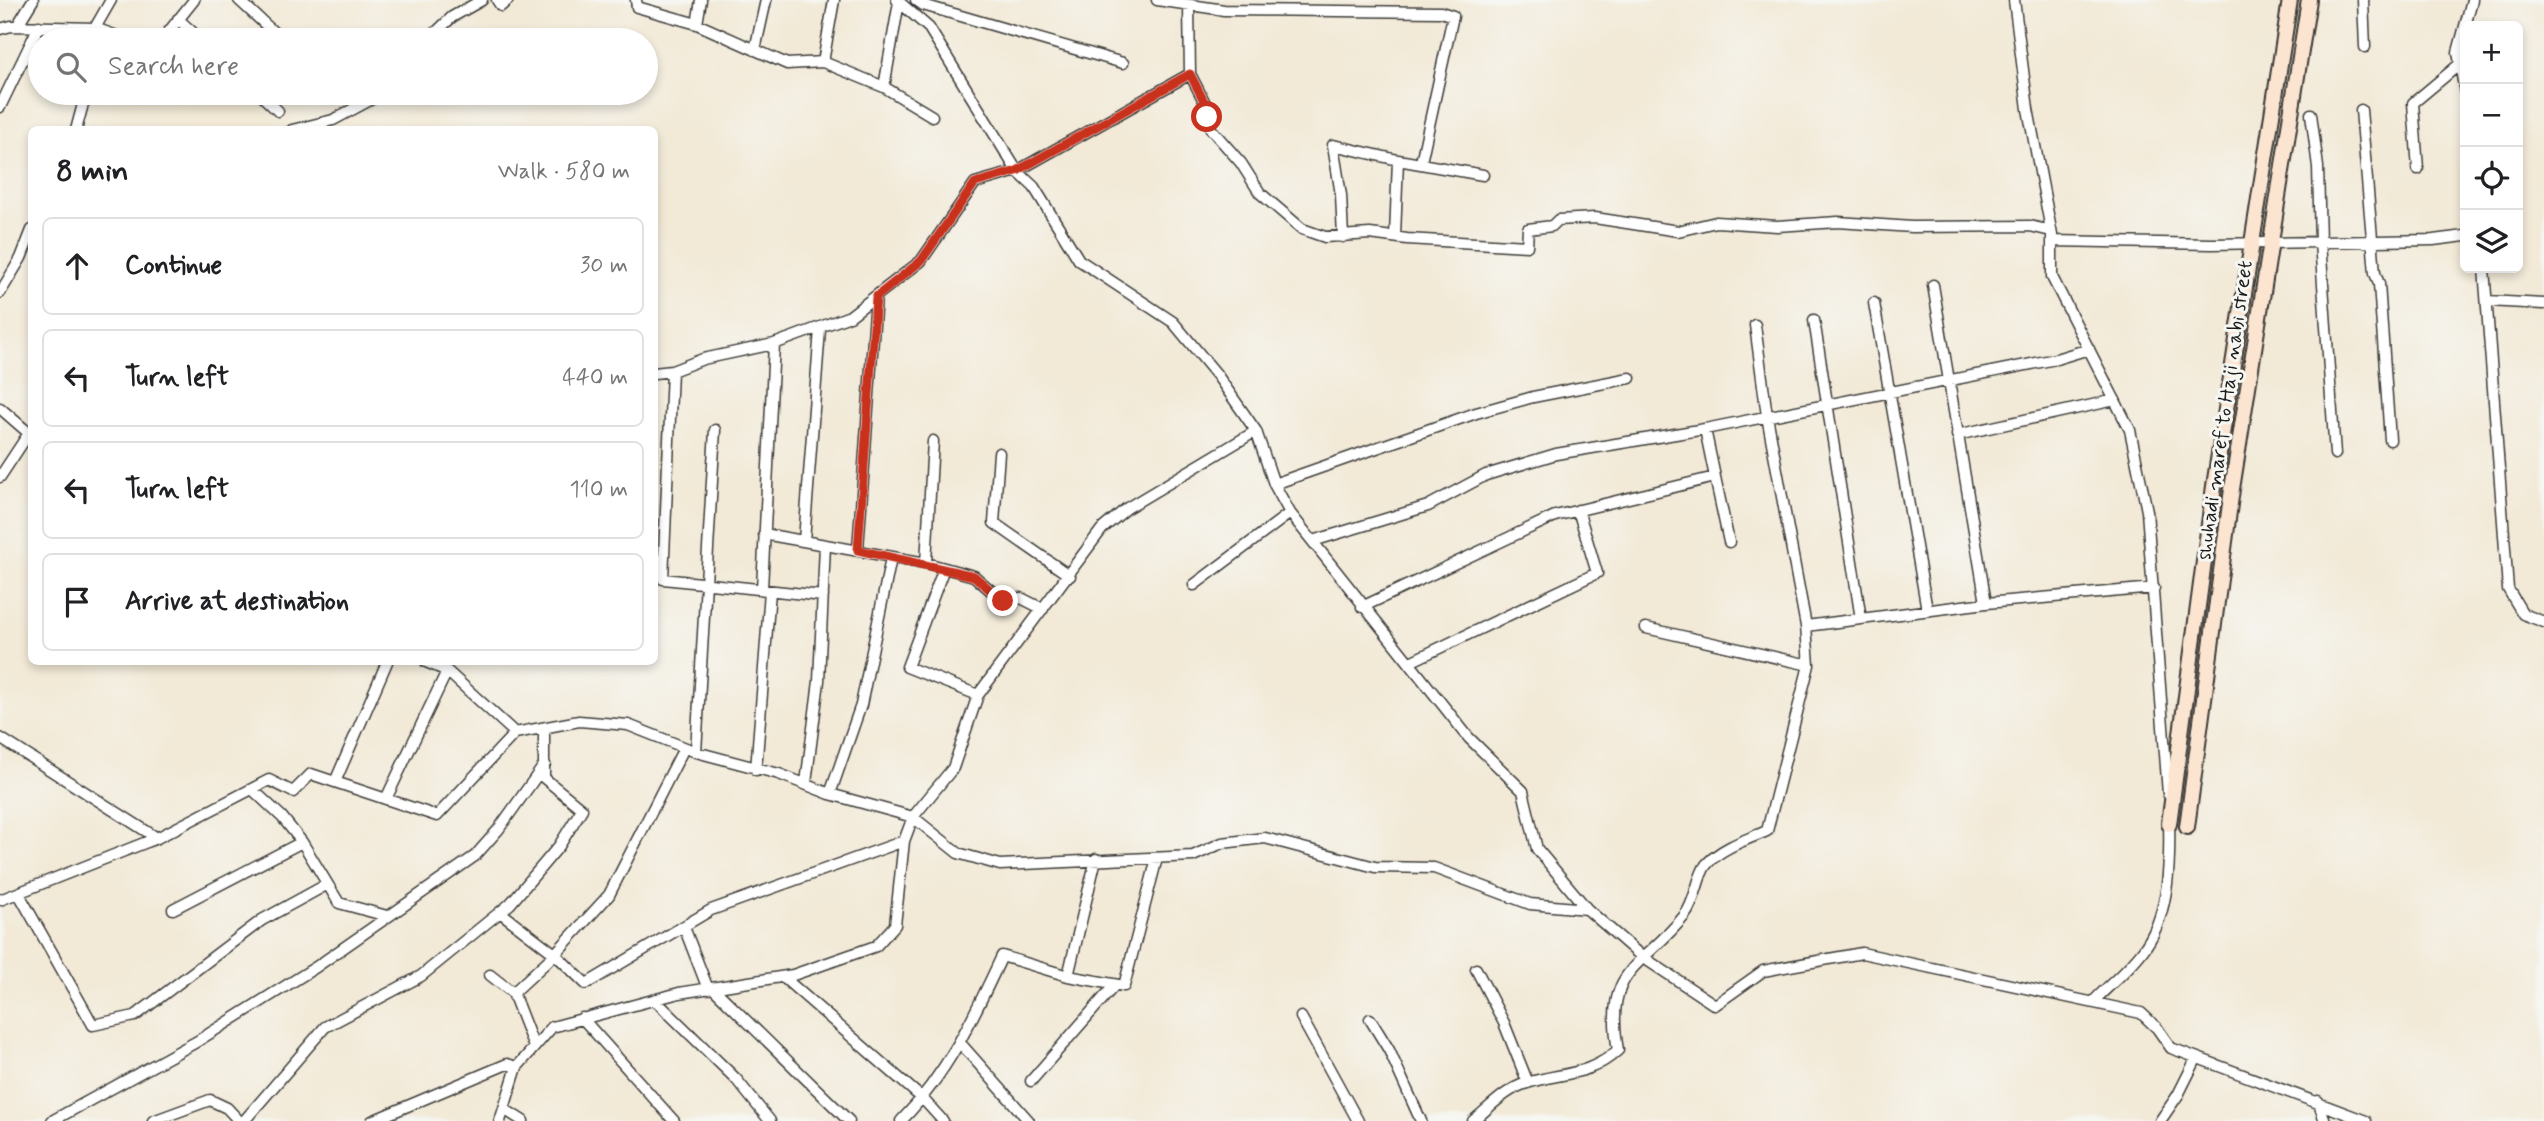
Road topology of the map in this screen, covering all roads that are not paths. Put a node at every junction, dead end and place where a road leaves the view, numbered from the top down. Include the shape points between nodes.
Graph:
1 (33, 0) edge
2 (111, 0) edge
3 (194, 0) edge
4 (239, 0) edge
5 (482, 0) edge
6 (496, 0) edge
7 (508, 0) edge
8 (636, 0) edge
9 (701, 0) edge
10 (766, 0) edge
11 (834, 0) edge
12 (1157, 0) edge
13 (1441, 0) edge
14 (2014, 0) edge
15 (2290, 0) edge
16 (2309, 0) edge
17 (2363, 0) edge
18 (2472, 0) edge
19 (898, 1) edge
20 (919, 2) edge
21 (1189, 5) junction
22 (1441, 12) junction
23 (917, 18) junction
24 (178, 19) junction
25 (2466, 21) edge
26 (697, 24) junction
27 (18, 26) junction
28 (40, 26) joint
29 (95, 28) joint
30 (171, 28) edge
31 (188, 28) edge
32 (269, 28) edge
33 (441, 28) edge
34 (0, 29) edge
35 (2365, 47) dead end
36 (28, 50) edge
37 (755, 50) junction
38 (823, 62) junction
39 (1123, 63) dead end
40 (2460, 64) edge
41 (1190, 74) junction
42 (884, 87) junction
43 (83, 105) edge
44 (272, 105) edge
45 (361, 105) edge
46 (0, 107) edge
47 (2361, 110) dead end
48 (278, 111) dead end
49 (2311, 114) dead end
50 (932, 116) dead end
51 (77, 126) edge
52 (308, 126) edge
53 (1398, 160) junction
54 (1421, 162) junction
55 (2418, 169) dead end
56 (1017, 171) junction
57 (1483, 175) dead end
58 (1395, 236) junction
59 (2051, 236) junction
60 (2460, 236) edge
61 (1343, 237) junction
62 (28, 240) edge
63 (2372, 241) junction
64 (2270, 242) junction
65 (2320, 242) junction
66 (2251, 243) junction
67 (2484, 273) edge
68 (1933, 285) dead end
69 (0, 293) edge
70 (876, 297) junction
71 (2487, 301) junction
72 (1874, 303) dead end
73 (2544, 304) edge
74 (1814, 320) dead end
75 (1755, 326) dead end
76 (820, 329) junction
77 (774, 344) junction
78 (2089, 349) junction
79 (672, 371) junction
80 (658, 373) edge
81 (1630, 378) dead end
82 (1948, 379) junction
83 (1888, 391) junction
84 (2115, 400) junction
85 (1827, 403) junction
86 (0, 408) edge
87 (1767, 416) junction
88 (1705, 429) junction
89 (715, 430) dead end
90 (1256, 431) junction
91 (28, 433) edge
92 (1957, 435) junction
93 (28, 438) edge
94 (2390, 440) dead end
95 (933, 441) dead end
96 (999, 453) dead end
97 (2335, 454) dead end
98 (0, 477) edge
99 (1715, 477) junction
100 (1273, 484) junction
101 (1578, 510) junction
102 (1290, 513) junction
103 (764, 534) junction
104 (804, 541) junction
105 (1313, 541) junction
106 (1729, 542) dead end
107 (825, 545) junction
108 (858, 550) junction
109 (891, 558) junction
110 (926, 563) junction
111 (944, 568) junction
112 (1070, 576) junction
113 (1194, 585) dead end
114 (708, 586) junction
115 (2154, 588) junction
116 (766, 590) junction
117 (823, 596) junction
118 (1986, 603) junction
119 (1362, 607) junction
120 (1043, 609) junction
121 (1927, 610) junction
122 (1861, 619) junction
123 (2544, 622) edge
124 (1806, 626) junction
125 (1646, 628) dead end
126 (1410, 662) junction
127 (386, 665) edge
128 (433, 665) edge
129 (1809, 665) junction
130 (447, 671) junction
131 (978, 695) junction
132 (544, 729) junction
133 (515, 733) junction
134 (0, 738) edge
135 (684, 748) junction
136 (696, 752) junction
137 (545, 764) junction
138 (756, 770) junction
139 (335, 782) junction
140 (806, 783) junction
141 (252, 789) junction
142 (830, 794) junction
143 (386, 799) junction
144 (913, 817) junction
145 (2169, 824) junction
146 (2187, 827) dead end
147 (157, 838) junction
148 (904, 841) junction
149 (302, 842) junction
150 (1157, 858) junction
151 (1096, 859) junction
152 (327, 885) junction
153 (19, 894) junction
154 (0, 900) edge
155 (173, 909) dead end
156 (1587, 909) junction
157 (500, 912) junction
158 (387, 916) junction
159 (684, 927) junction
160 (555, 954) junction
161 (1641, 956) junction
162 (1476, 969) dead end
163 (490, 975) dead end
164 (1068, 976) junction
165 (783, 977) junction
166 (1114, 986) junction
167 (711, 988) junction
168 (513, 993) junction
169 (656, 999) junction
170 (2094, 1001) junction
171 (1301, 1017) dead end
172 (582, 1018) junction
173 (1370, 1019) dead end
174 (961, 1044) junction
175 (534, 1047) junction
176 (2196, 1059) junction
177 (517, 1067) junction
178 (1031, 1081) dead end
179 (1528, 1083) junction
180 (923, 1099) junction
181 (2318, 1101) junction
182 (504, 1109) junction
183 (52, 1121) edge
184 (153, 1121) edge
185 (242, 1121) edge
186 (372, 1121) edge
187 (500, 1121) edge
188 (523, 1121) edge
189 (674, 1121) edge
190 (770, 1121) edge
191 (849, 1121) edge
192 (901, 1121) edge
193 (943, 1121) edge
194 (1029, 1121) edge
195 (1358, 1121) edge
196 (1421, 1121) edge
197 (1473, 1121) edge
198 (2160, 1121) edge
199 (2325, 1121) edge
200 (2366, 1121) edge

1 - 27 street
2 - 29 street
3 - 24 street
4 - 32 street
5 - 33 street
6 - 7 street via 501,6
8 - 26 street via 637,7
9 - 26 street
10 - 37 street
11 - 38 street
12 - 21 street
13 - 22 street
14 - 59 street
15 - 66 main road
16 - 64 main road, shuhadi maref to Haji nabi street
17 - 35 street
18 - 25 street
19 - 23 street
19 - 42 street
20 - 23 street
20 - 39 street
21 - 22 street via 1224,10
21 - 41 street
22 - 54 street via 1453,16
23 - 56 street via 929,28 958,72
24 - 30 street
24 - 31 street
26 - 37 street
27 - 28 street
27 - 34 street
28 - 29 street
36 - 46 street
37 - 38 street via 787,64
38 - 42 street
40 - 55 street via 2413,103
41 - 56 street
41 - 61 street via 1211,129 1260,193 1302,229
42 - 50 street
43 - 51 street
44 - 48 street
45 - 52 street via 333,120
47 - 63 street
49 - 65 street
53 - 54 street
53 - 58 street
53 - 61 street via 1333,145
54 - 57 street
56 - 70 street via 975,183 921,261
56 - 90 street via 1034,187 1079,260 1173,322
58 - 59 street via 1527,246 1528,229 1552,226 1558,220 1595,218 1678,231 1716,222 1777,226 1838,222 2030,226
58 - 61 street
59 - 66 street
59 - 78 street via 2052,277
60 - 63 street
62 - 69 street
63 - 65 street
63 - 94 street
64 - 65 street
64 - 66 street
64 - 146 main road, shuhadi maref to Haji nabi street
65 - 97 street
66 - 145 main road
67 - 71 street
68 - 82 street
70 - 76 street via 850,316
70 - 108 street
71 - 73 street
71 - 123 street via 2508,589 2523,614
72 - 83 street
74 - 85 street
75 - 87 street
76 - 77 street
76 - 104 street
77 - 79 street via 703,359
77 - 103 street
78 - 82 street
78 - 84 street
79 - 80 street
79 - 114 street via 662,577
81 - 100 street via 1476,413
82 - 83 street
82 - 92 street
83 - 85 street
83 - 121 street
84 - 92 street
84 - 115 street via 2130,430 2147,512
85 - 87 street
85 - 122 street
86 - 91 street
87 - 88 street
87 - 124 street
88 - 99 street
88 - 105 street via 1556,454 1486,475 1427,506
89 - 114 street
90 - 100 street
90 - 112 street via 1127,508 1102,529
92 - 118 street
93 - 98 street
95 - 110 street
96 - 112 street via 994,523
99 - 101 street
99 - 106 street
100 - 102 street
101 - 119 street via 1555,516
101 - 126 street via 1597,573
102 - 105 street
102 - 113 street
103 - 104 street
103 - 116 street
104 - 107 street
105 - 119 street
107 - 108 street
107 - 117 street
108 - 109 street
109 - 110 street
109 - 142 street via 861,705
110 - 111 street
111 - 120 street via 974,576 1003,601 1021,598
111 - 131 street via 906,667
112 - 120 street
114 - 116 street
114 - 136 street
115 - 118 street
115 - 145 street
116 - 117 street
116 - 138 street
117 - 140 street via 819,681
118 - 121 street
119 - 126 street
120 - 131 street
121 - 122 street
122 - 124 street
124 - 129 street
125 - 129 street
126 - 156 street via 1469,738 1522,791 1537,849
127 - 139 street
128 - 130 street
129 - 161 street via 1767,831 1737,844 1706,866 1686,914
130 - 133 street
130 - 143 street
131 - 144 street via 953,768
132 - 133 street
132 - 135 street via 579,721 618,724
132 - 137 street
133 - 143 street via 437,816
134 - 147 street
135 - 136 street
135 - 160 street via 608,895
136 - 138 street
137 - 157 street via 544,778 582,809 559,846
137 - 158 street via 475,856
138 - 140 street
139 - 141 street via 311,774 293,792 269,780
139 - 143 street
140 - 142 street
141 - 147 street
141 - 149 street
142 - 144 street
144 - 148 street
144 - 151 street via 958,853 1000,864
145 - 170 street via 2171,853 2158,925 2146,947
147 - 153 street
148 - 159 street via 710,911
148 - 165 street via 895,925 876,946
149 - 152 street
149 - 155 street
150 - 151 street
150 - 156 street via 1193,856 1222,844 1265,838 1375,867 1434,868 1530,904
150 - 166 street via 1124,986
151 - 164 street
152 - 153 street via 262,920 135,1016 93,1026
152 - 158 street via 339,903
153 - 154 street
156 - 161 street
157 - 160 street
157 - 185 street via 421,976 325,1027
158 - 183 street via 196,1042
159 - 160 street via 586,984
159 - 167 street
160 - 168 street
161 - 170 street via 1715,1005 1763,971 1862,953
161 - 179 street via 1623,981 1612,1019 1618,1050 1604,1063
162 - 179 street
163 - 168 street
164 - 166 street
164 - 174 street via 1002,956
165 - 167 street
165 - 180 street
166 - 178 street
167 - 169 street
167 - 191 street
168 - 175 street
169 - 172 street
169 - 190 street via 736,1079
170 - 176 street via 2141,1013 2171,1048
171 - 195 street
172 - 175 street via 552,1027
172 - 189 street
173 - 196 street via 1389,1049
174 - 180 street
174 - 194 street
175 - 177 street
176 - 181 street
176 - 198 street
177 - 182 street
177 - 186 street via 507,1064
179 - 197 street via 1511,1090
180 - 192 street
180 - 193 street
181 - 199 street
181 - 200 street
182 - 187 street
182 - 188 street
184 - 185 street via 210,1100

